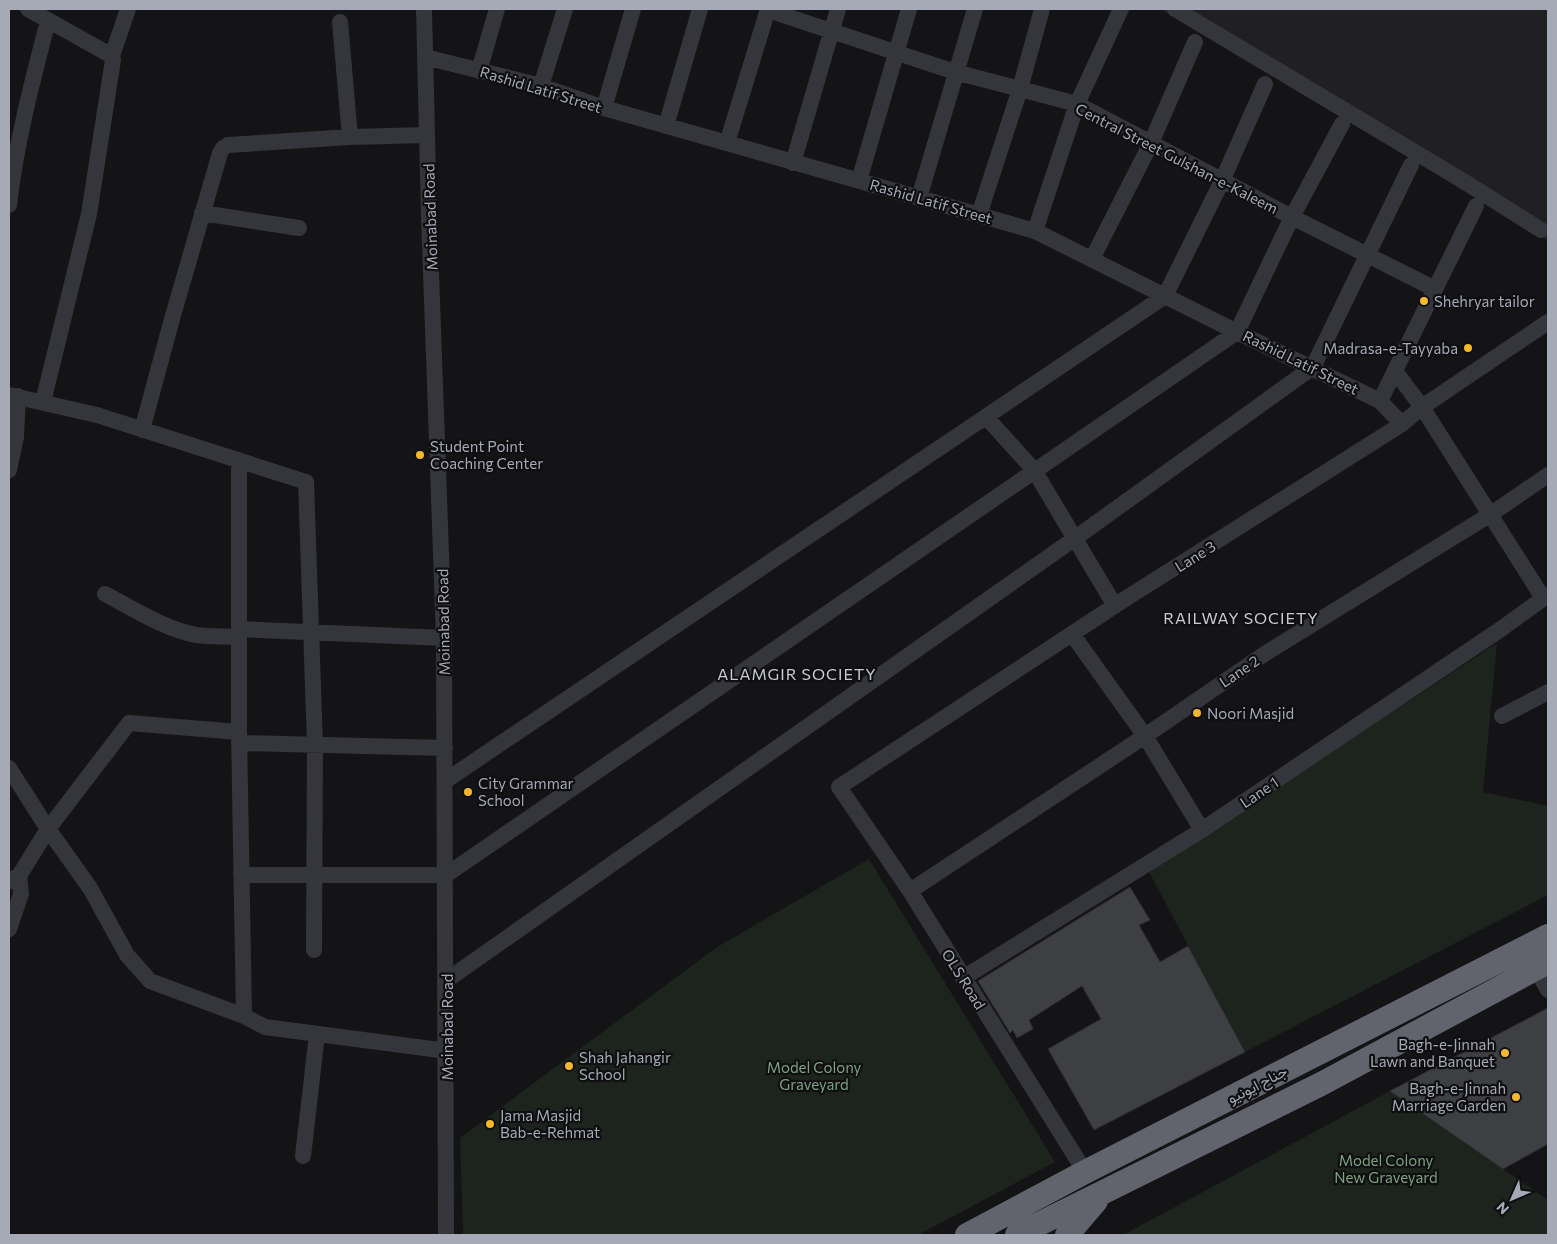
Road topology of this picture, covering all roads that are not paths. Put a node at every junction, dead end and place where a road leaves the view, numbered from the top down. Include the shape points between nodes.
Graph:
1 (28, 9) edge
2 (128, 9) edge
3 (424, 9) edge
4 (497, 9) edge
5 (565, 9) edge
6 (633, 9) edge
7 (700, 9) edge
8 (768, 9) edge
9 (838, 9) edge
10 (909, 9) edge
11 (975, 9) edge
12 (1042, 9) edge
13 (1122, 9) edge
14 (1175, 9) edge
15 (48, 21) junction
16 (340, 22) dead end
17 (830, 31) junction
18 (1195, 42) dead end
19 (895, 52) junction
20 (112, 56) junction
21 (425, 57) junction
22 (479, 71) junction
23 (955, 72) junction
24 (1265, 84) dead end
25 (541, 86) junction
26 (1020, 89) junction
27 (1076, 104) junction
28 (604, 108) junction
29 (1342, 124) dead end
30 (666, 126) junction
31 (427, 135) junction
32 (350, 137) junction
33 (728, 143) junction
34 (1151, 143) junction
35 (793, 163) junction
36 (1411, 165) dead end
37 (859, 181) junction
38 (1222, 181) junction
39 (919, 198) junction
40 (9, 205) edge
41 (1476, 206) dead end
42 (202, 213) junction
43 (978, 215) junction
44 (1292, 217) junction
45 (300, 228) dead end
46 (1541, 230) dead end
47 (1035, 231) junction
48 (1366, 255) junction
49 (1092, 259) junction
50 (1435, 289) junction
51 (1165, 296) junction
52 (1548, 322) edge
53 (1237, 332) junction
54 (1313, 367) junction
55 (1395, 372) junction
56 (14, 396) edge
57 (1380, 401) junction
58 (43, 402) junction
59 (1422, 406) junction
60 (986, 417) junction
61 (1402, 424) junction
62 (142, 430) junction
63 (239, 462) junction
64 (9, 470) edge
65 (1034, 470) junction
66 (1548, 475) edge
67 (1491, 514) junction
68 (1074, 539) junction
69 (105, 594) dead end
70 (1546, 597) edge
71 (1115, 606) junction
72 (311, 631) junction
73 (239, 633) junction
74 (1072, 634) junction
75 (444, 638) junction
76 (1548, 692) edge
77 (1502, 716) dead end
78 (1145, 736) junction
79 (239, 738) junction
80 (315, 745) junction
81 (445, 748) junction
82 (9, 768) edge
83 (446, 781) junction
84 (839, 787) joint
85 (48, 829) junction
86 (1202, 830) junction
87 (241, 875) junction
88 (314, 875) junction
89 (446, 875) junction
90 (14, 878) edge
91 (910, 891) junction
92 (9, 929) edge
93 (1548, 936) edge
94 (314, 950) dead end
95 (1542, 966) edge
96 (963, 978) junction
97 (447, 980) junction
98 (1548, 990) edge
99 (244, 1016) junction
100 (317, 1034) junction
101 (447, 1051) junction
102 (302, 1156) dead end
103 (1085, 1172) junction
104 (1103, 1192) junction
105 (446, 1235) edge
106 (967, 1235) edge
107 (1017, 1235) edge
108 (1067, 1235) edge

1 - 15 street
2 - 20 street
3 - 21 street, Moinabad Road
4 - 22 street
5 - 25 street
6 - 28 street
7 - 30 street
8 - 17 street, Central Street Gulshan-e-Kaleem
8 - 33 street
9 - 17 street
10 - 19 street
11 - 23 street
12 - 26 street
13 - 27 street
14 - 46 street
15 - 20 street
15 - 40 street via 13,168
16 - 32 street
17 - 19 street, Central Street Gulshan-e-Kaleem
17 - 35 street
18 - 34 street
19 - 23 street, Central Street Gulshan-e-Kaleem
19 - 37 street
20 - 58 street via 89,214
21 - 22 street, Rashid Latif Street
21 - 31 street, Moinabad Road
22 - 25 street, Rashid Latif Street
23 - 26 street, Central Street Gulshan-e-Kaleem
23 - 39 street
24 - 38 street
25 - 28 street, Rashid Latif Street
26 - 27 street, Central Street Gulshan-e-Kaleem
26 - 43 street
27 - 34 street, Central Street Gulshan-e-Kaleem
27 - 47 street
28 - 30 street, Rashid Latif Street
29 - 44 street
30 - 33 street, Rashid Latif Street
31 - 32 street
31 - 75 street, Moinabad Road
32 - 42 street via 228,145 220,153
33 - 35 street, Rashid Latif Street
34 - 38 street, Central Street Gulshan-e-Kaleem
34 - 49 street
35 - 37 street, Rashid Latif Street
36 - 48 street
37 - 39 street, Rashid Latif Street
38 - 44 street, Central Street Gulshan-e-Kaleem
38 - 51 street
39 - 43 street, Rashid Latif Street
41 - 50 street
42 - 45 street
42 - 62 street
43 - 47 street, Rashid Latif Street
44 - 48 street, Central Street Gulshan-e-Kaleem
44 - 53 street
47 - 49 street, Rashid Latif Street
48 - 50 street, Central Street Gulshan-e-Kaleem
48 - 54 street
49 - 51 street, Rashid Latif Street
50 - 55 street
51 - 53 street, Rashid Latif Street
51 - 60 street
52 - 59 street, Lane 3
53 - 54 street, Rashid Latif Street
53 - 65 street
54 - 57 street, Rashid Latif Street
54 - 68 street
55 - 57 street
55 - 59 street
56 - 58 street
56 - 64 street via 16,437
57 - 61 street, Rashid Latif Street
58 - 62 street
59 - 61 street, Lane 3
59 - 67 street
60 - 65 street
60 - 83 street
61 - 71 street, Lane 3
62 - 63 street
63 - 72 street via 306,482
63 - 73 street
65 - 68 street
65 - 89 street
66 - 67 street, Lane 2
67 - 70 street
67 - 78 street, Lane 2 via 1266,653
68 - 71 street
68 - 97 street
69 - 73 street via 182,631 196,635
70 - 86 street, Lane 1
71 - 74 street, Lane 3
72 - 73 street
72 - 75 street
72 - 80 street
73 - 79 street
74 - 78 street
74 - 84 street, Lane 3
75 - 81 street, Moinabad Road
76 - 77 street
78 - 86 street
78 - 91 street, Lane 2
79 - 80 street
79 - 85 street via 129,723
79 - 87 street
80 - 81 street
80 - 88 street
81 - 83 street, Moinabad Road
82 - 85 street
83 - 89 street, Moinabad Road
84 - 91 street, OLS Road
85 - 90 street
85 - 99 street via 90,888 127,955 150,981
86 - 96 street, Lane 1
87 - 88 street
87 - 99 street
88 - 89 street
88 - 94 street
89 - 97 street, Moinabad Road
90 - 92 street via 21,894
91 - 96 street, OLS Road
93 - 103 highway, جناح ایونیو
95 - 98 street
95 - 104 highway, جناح ایونیو via 1323,1083
96 - 103 street, OLS Road
97 - 101 street, Moinabad Road
99 - 100 street via 264,1027
100 - 101 street
100 - 102 street
101 - 105 street, Moinabad Road
103 - 106 highway, جناح ایونیو
104 - 107 highway, جناح ایونیو
104 - 108 highway

